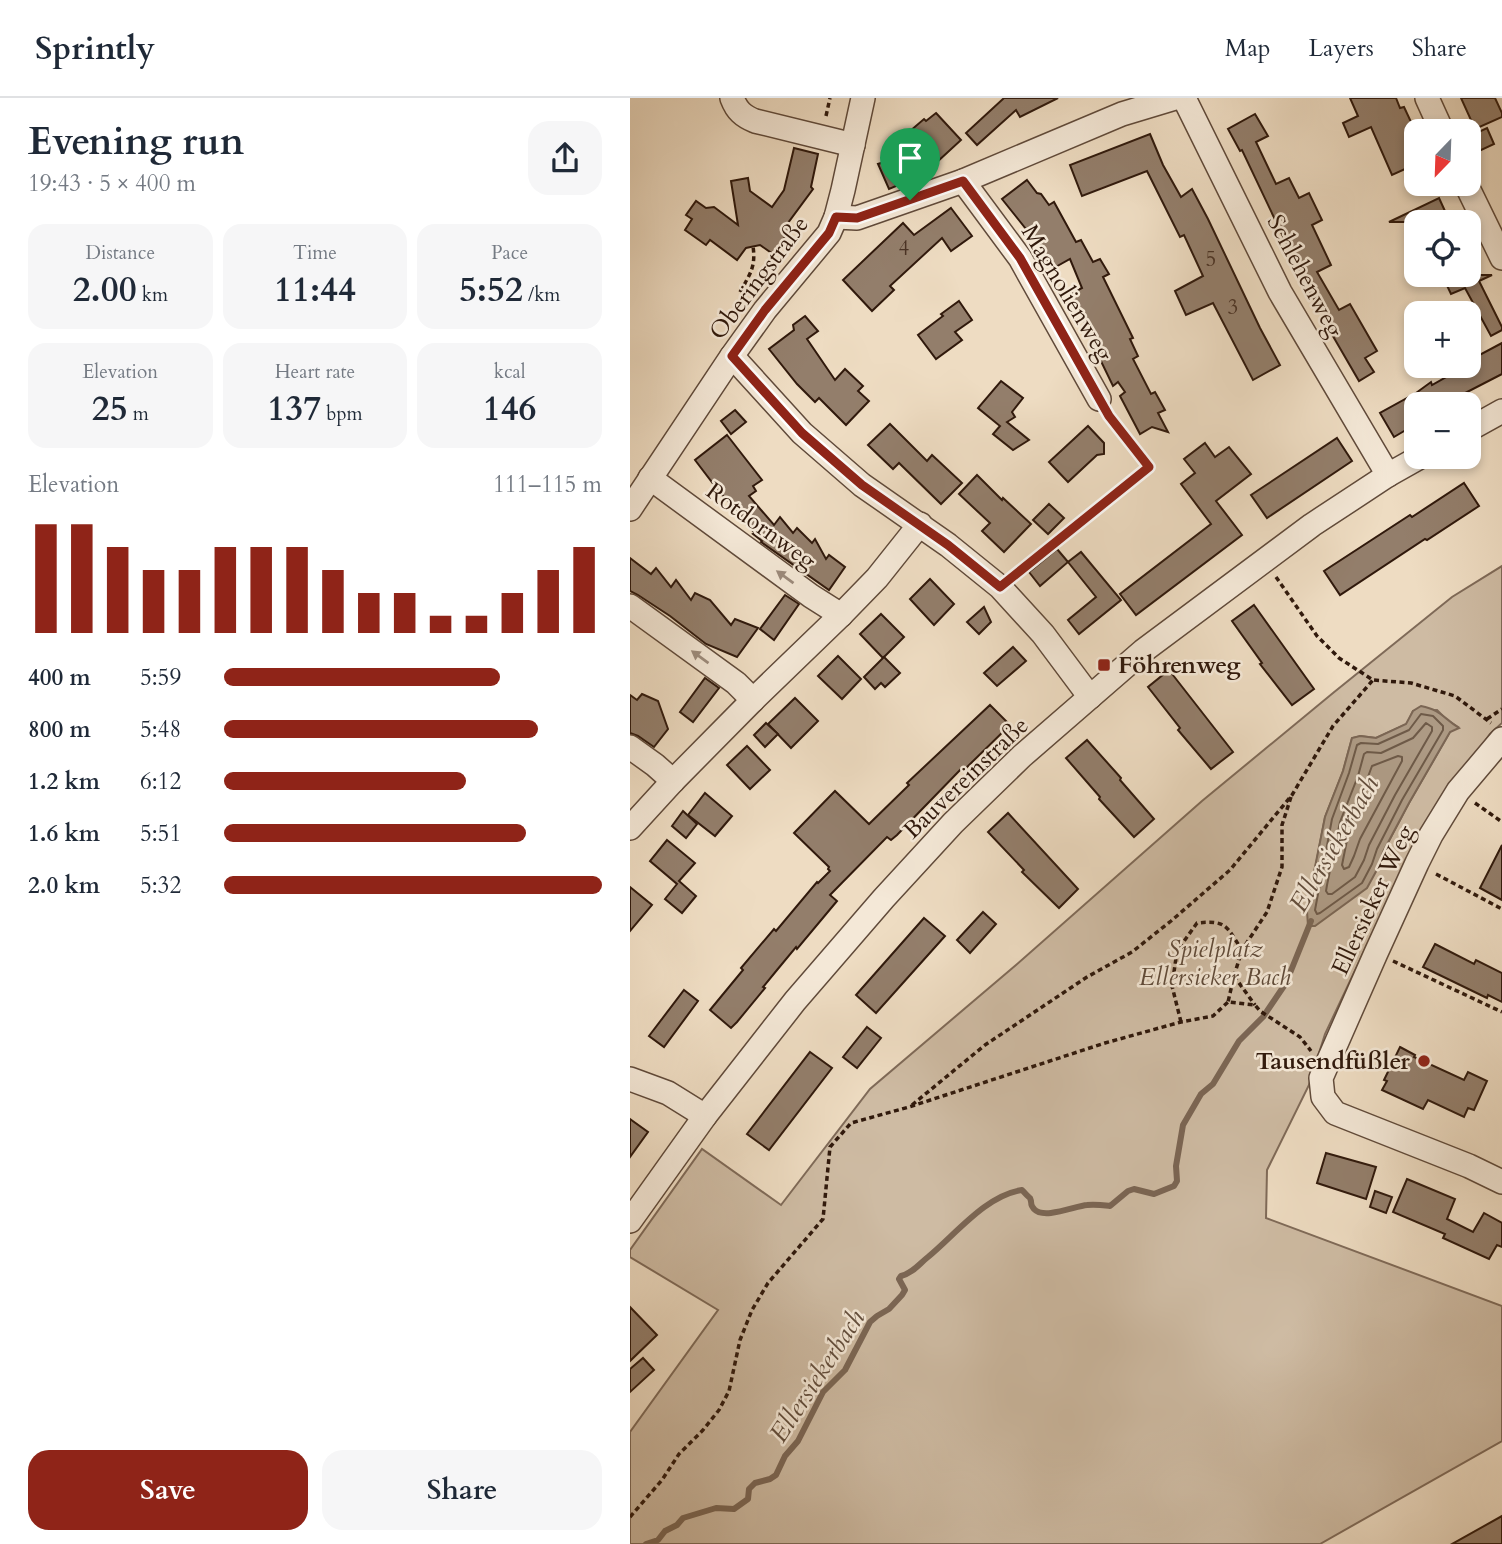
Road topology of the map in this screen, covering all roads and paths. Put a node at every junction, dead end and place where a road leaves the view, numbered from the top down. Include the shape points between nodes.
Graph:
1 (732, 98) edge
2 (863, 98) edge
3 (1175, 98) edge
4 (1184, 98) edge
5 (1427, 98) edge
6 (1437, 119) edge
7 (853, 145) junction
8 (963, 181) junction
9 (1472, 196) edge
10 (836, 217) junction
11 (753, 246) dead end
12 (1502, 258) edge
13 (740, 292) dead end
14 (732, 356) junction
15 (1098, 399) joint
16 (1502, 411) edge
17 (1481, 423) edge
18 (1404, 466) edge
19 (1388, 474) junction
20 (650, 478) junction
21 (630, 509) edge
22 (920, 524) junction
23 (1265, 561) junction
24 (1000, 587) junction
25 (630, 606) edge
26 (841, 615) junction
27 (1373, 680) junction
28 (1090, 697) junction
29 (753, 700) junction
30 (1502, 709) edge
31 (1502, 739) edge
32 (630, 747) edge
33 (673, 781) junction
34 (1458, 791) junction
35 (1292, 795) junction
36 (1502, 822) edge
37 (630, 828) edge
38 (1416, 863) junction
39 (1502, 909) edge
40 (1242, 950) junction
41 (1376, 953) junction
42 (1234, 976) junction
43 (1228, 1002) junction
44 (1255, 1005) junction
45 (1502, 1012) edge
46 (1181, 1023) junction
47 (1300, 1037) dead end
48 (630, 1079) edge
49 (909, 1107) junction
50 (705, 1116) junction
51 (1502, 1182) edge
52 (630, 1221) edge
53 (630, 1517) edge

1 - 7 street via 743,116 755,121
2 - 7 street, Oberingstraße
3 - 8 street via 1122,114
4 - 19 street, Schlehenweg via 1280,292
5 - 6 street
7 - 10 street, Oberingstraße
8 - 10 street via 857,218
8 - 15 street, Magnolienweg via 1020,258
9 - 12 street
10 - 14 street, Oberingstraße via 829,233
11 - 13 path via 752,270
14 - 20 street, Oberingstraße
14 - 22 street via 802,433 862,485
15 - 24 path via 1149,467
16 - 17 street
18 - 19 street, Bauvereinstraße
19 - 23 street, Bauvereinstraße
20 - 21 street, Oberingstraße
26 -> 20 street, Rotdornweg
22 - 24 street
22 - 26 street
23 - 27 path via 1317,636 1339,658
23 - 28 street, Bauvereinstraße via 1143,651
24 - 28 street via 1043,634
29 -> 25 street
26 - 29 street
27 - 30 path via 1411,683 1455,696 1488,719
27 - 35 path via 1333,726
28 - 50 street, Bauvereinstraße via 953,823 795,1000
29 - 33 street
31 - 34 street, Ellersieker Weg
32 - 33 street
33 - 37 street
34 - 36 path
34 - 38 street, Ellersieker Weg
35 - 40 path via 1282,825 1282,867 1267,912
35 - 49 path via 1230,870 1171,921 985,1045
38 - 39 path
38 - 41 street, Ellersieker Weg
40 - 42 path
40 - 46 path via 1226,926 1214,921 1197,923 1177,951 1172,986
41 - 45 path
41 - 51 street, Ellersieker Weg via 1321,1078 1323,1097 1335,1113
42 - 43 path
42 - 44 path
43 - 44 path
43 - 46 path via 1213,1016
44 - 47 path
46 - 49 path
48 - 50 street via 668,1093
49 - 53 path via 851,1123 830,1147 823,1219 768,1283 752,1310 729,1391 719,1410
50 - 52 street, Bauvereinstraße

